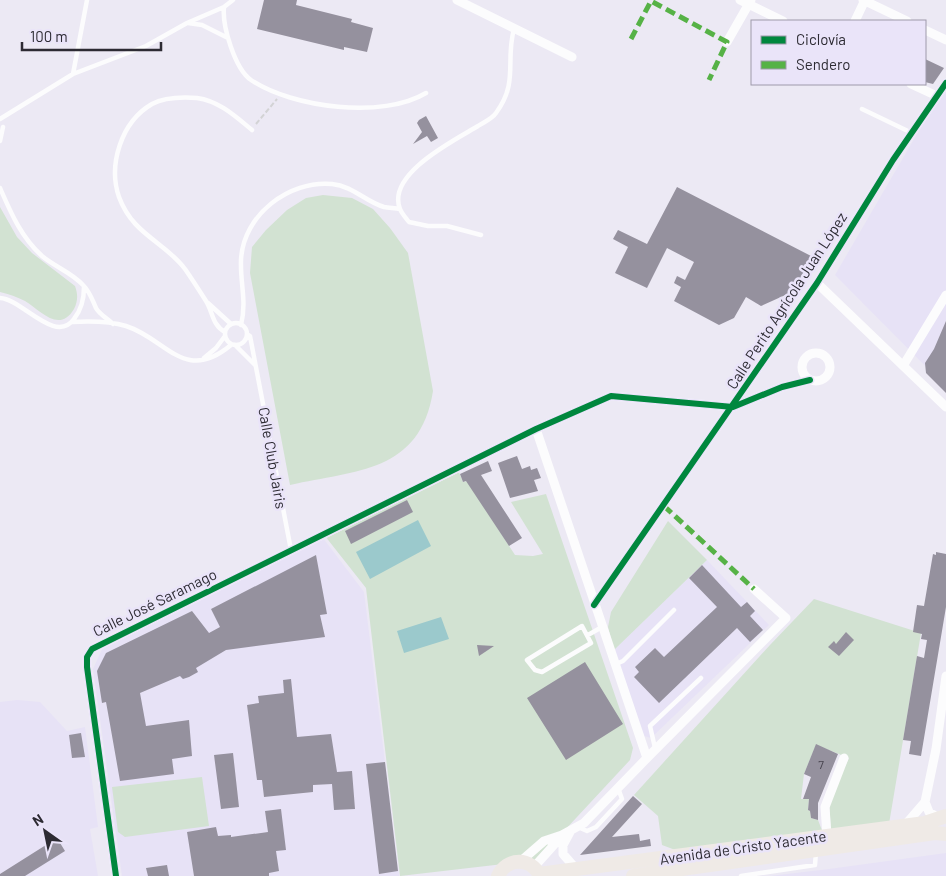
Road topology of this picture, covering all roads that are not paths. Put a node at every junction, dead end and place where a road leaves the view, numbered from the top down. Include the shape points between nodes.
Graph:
1 (87, 0) edge
2 (233, 0) edge
3 (457, 0) edge
4 (740, 0) edge
5 (864, 0) edge
6 (750, 2) edge
7 (224, 7) junction
8 (781, 20) edge
9 (854, 20) edge
10 (905, 20) edge
11 (187, 23) junction
12 (514, 28) junction
13 (926, 30) edge
14 (226, 36) junction
15 (946, 40) edge
16 (727, 42) dead end
17 (572, 57) dead end
18 (73, 74) junction
19 (946, 83) edge
20 (913, 85) edge
21 (426, 93) dead end
22 (937, 96) junction
23 (862, 109) dead end
24 (0, 119) edge
25 (3, 127) dead end
26 (252, 130) road end
27 (912, 133) junction
28 (0, 141) edge
29 (0, 188) edge
30 (400, 209) junction
31 (481, 234) dead end
32 (817, 283) junction
33 (84, 286) junction
34 (946, 295) edge
35 (0, 298) edge
36 (207, 302) junction
37 (72, 322) junction
38 (113, 324) junction
39 (231, 324) junction
40 (241, 325) junction
41 (225, 334) junction
42 (247, 334) junction
43 (233, 345) junction
44 (202, 359) junction
45 (256, 366) junction
46 (903, 366) junction
47 (810, 380) dead end
48 (733, 407) junction
49 (946, 407) edge
50 (536, 430) junction
51 (291, 550) junction
52 (754, 589) dead end
53 (594, 604) junction
54 (674, 610) dead end
55 (602, 627) junction
56 (588, 635) junction
57 (615, 665) junction
58 (946, 676) edge
59 (701, 678) dead end
60 (656, 749) junction
61 (646, 758) junction
62 (844, 758) dead end
63 (925, 802) junction
64 (943, 817) edge
65 (904, 826) junction
66 (566, 834) junction
67 (946, 834) edge
68 (827, 836) junction
69 (816, 850) junction
70 (521, 861) junction
71 (578, 870) junction
72 (538, 872) edge
73 (683, 873) edge
74 (116, 876) edge
75 (494, 876) edge
76 (498, 876) edge
77 (633, 876) edge
78 (741, 876) edge

1 - 18 lane
2 - 7 lane
3 - 12 street
4 - 6 street
5 - 9 street
5 - 10 street
6 - 8 street
6 - 16 street
7 - 11 lane
7 - 14 lane via 222,17
11 - 14 lane
11 - 18 lane via 146,46
12 - 17 street
12 - 30 lane via 511,84 495,115 421,162 405,181 399,196
13 - 15 street
14 - 21 lane via 250,79 282,94 319,104 358,108 412,102
18 - 24 lane
19 - 22 street, Calle Perito Agrícola Juan López
20 - 22 street
22 - 27 street, Calle Perito Agrícola Juan López
23 - 27 lane
25 - 28 lane
26 - 36 lane via 223,107 198,98 174,98 152,104 135,120 123,137 116,156 115,182 128,215 140,231 183,267
27 - 32 street, Calle Perito Agrícola Juan López
29 - 33 lane via 15,223 27,241 43,257 65,269
30 - 31 lane via 409,222
30 - 40 lane via 383,206 355,190 332,184 309,185 287,192 259,216 246,239 241,260 245,308
32 - 46 street
32 - 48 street, Calle Perito Agrícola Juan López
33 - 37 lane via 83,303
33 - 38 lane via 94,299 96,309
34 - 46 street
35 - 37 lane via 22,306 48,325 61,327
36 - 39 lane
36 - 41 lane via 215,323
37 - 38 lane
38 - 44 lane via 142,334 177,358
39 - 40 lane
39 - 41 lane
40 - 42 lane
41 - 43 lane
41 - 44 lane via 216,348
42 - 43 lane via 245,341
42 - 45 lane, Calle Club Jairis
43 - 44 lane
43 - 45 lane via 248,355
45 - 51 lane, Calle Club Jairis
46 - 49 street
47 - 48 street via 782,387
48 - 50 street, Calle José Saramago via 611,396
48 - 53 street, Calle Perito Agrícola Juan López
50 - 51 street, Calle José Saramago
50 - 53 street
51 - 74 street, Calle José Saramago via 92,648 87,657
52 - 60 street via 786,618
53 - 55 street
54 - 57 lane via 623,661
55 - 56 lane
55 - 57 street
56 - 56 lane via 582,626 527,660 535,670 542,672 592,643
57 - 61 street
58 - 63 street
59 - 60 lane via 650,726
60 - 61 street
61 - 66 street via 578,827
62 - 68 street via 825,807
63 - 64 street via 929,812
63 - 65 street
64 - 65 main road, Avenida de Cristo Yacente
65 - 68 main road, Avenida de Cristo Yacente
66 - 70 street via 544,841
66 - 71 street via 563,854
66 - 72 street
67 - 69 main road, Avenida de Cristo Yacente
68 - 71 main road, Avenida de Cristo Yacente
69 - 73 main road, Avenida de Cristo Yacente
69 - 78 lane via 815,866
70 - 72 main road
70 - 76 main road via 506,865
71 - 72 main road, Avenida de Cristo Yacente
73 - 77 main road, Avenida de Cristo Yacente
75 - 76 main road

